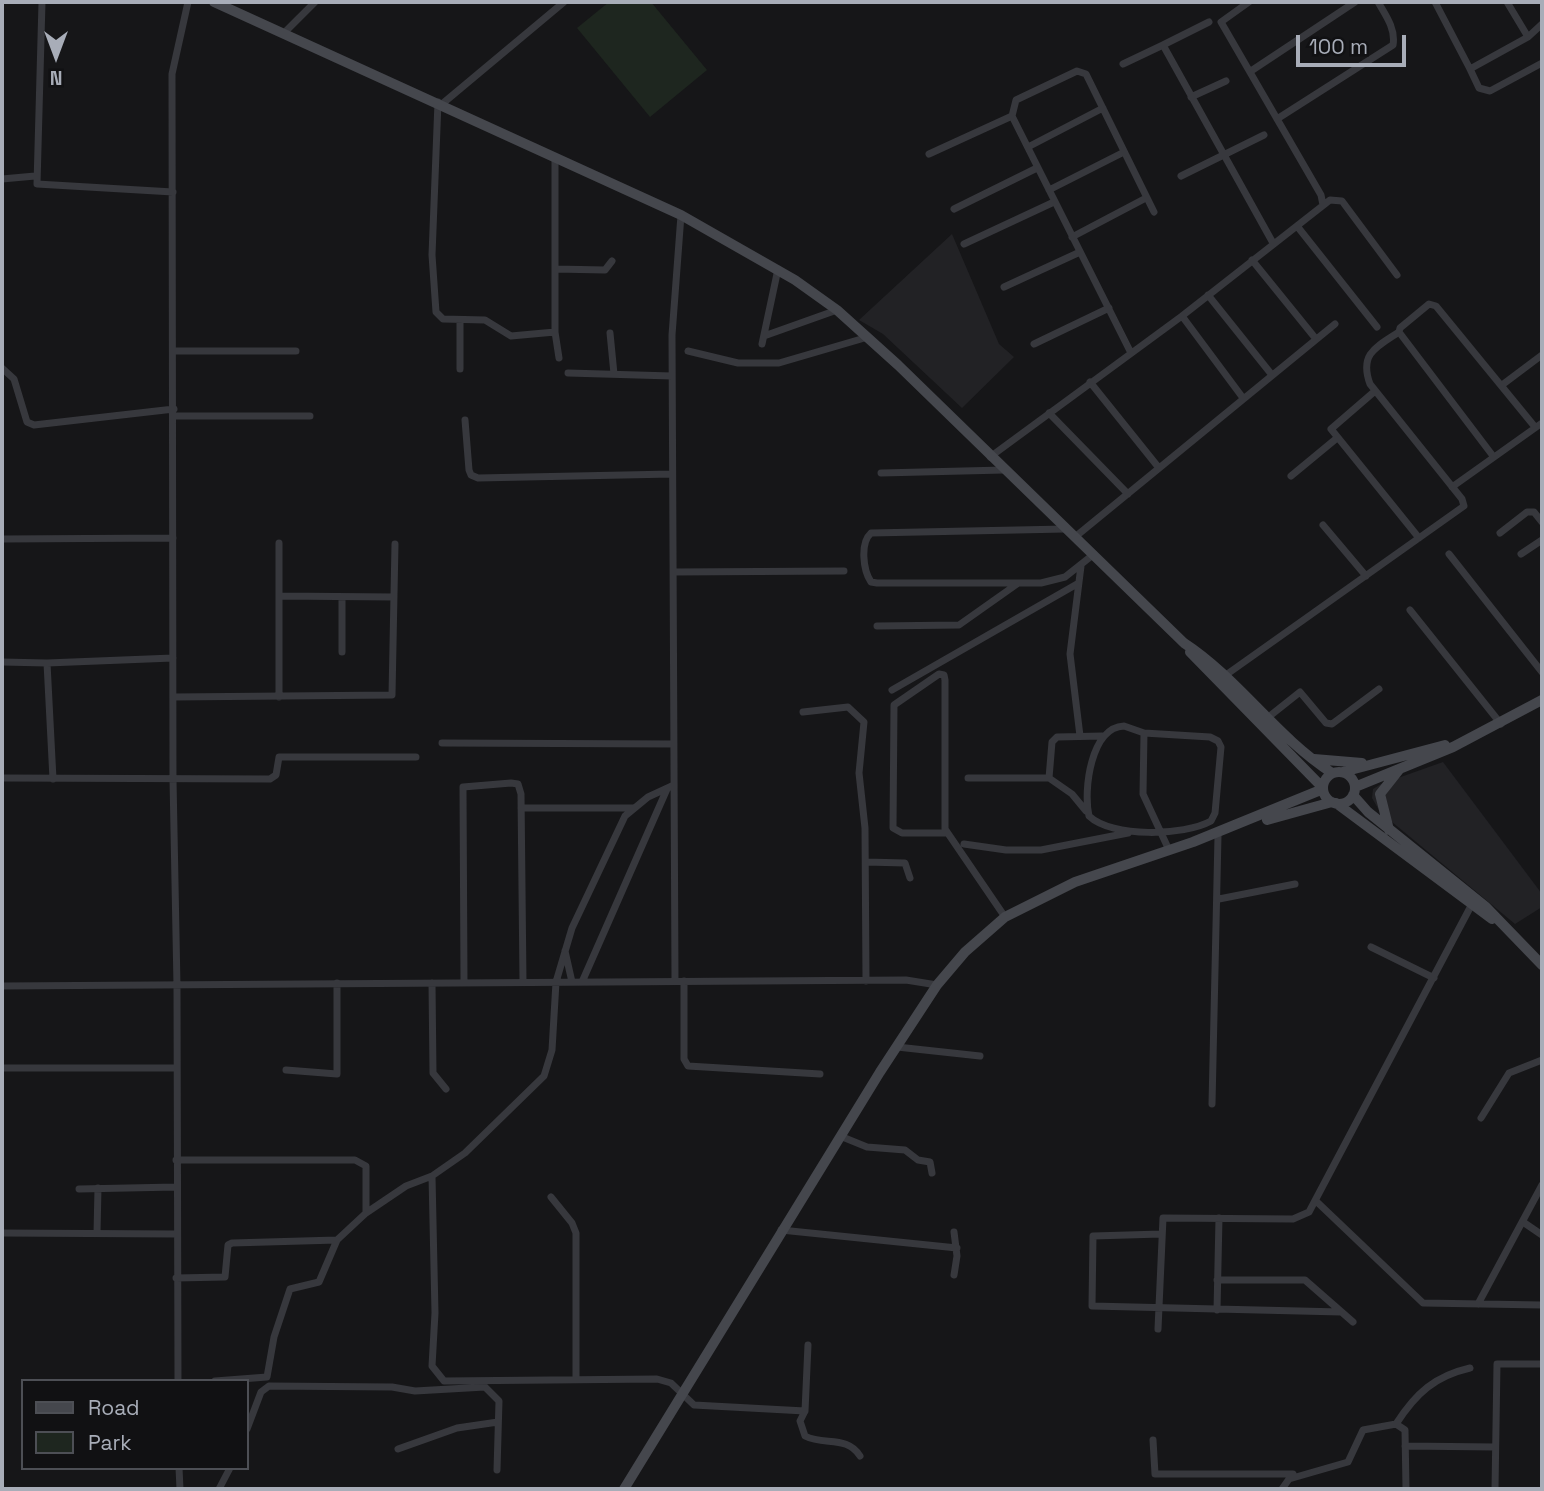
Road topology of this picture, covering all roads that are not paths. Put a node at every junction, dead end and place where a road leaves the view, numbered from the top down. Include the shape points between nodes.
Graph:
1 (43, 2) edge
2 (188, 2) edge
3 (214, 2) edge
4 (315, 2) edge
5 (564, 2) edge
6 (1249, 2) edge
7 (1355, 2) edge
8 (1378, 2) edge
9 (1435, 2) edge
10 (1507, 2) edge
11 (1209, 22) dead end
12 (1542, 24) edge
13 (283, 34) junction
14 (1528, 37) junction
15 (1163, 45) junction
16 (1542, 63) edge
17 (1123, 64) dead end
18 (1470, 69) junction
19 (1251, 71) junction
20 (1226, 81) dead end
21 (1191, 97) junction
22 (440, 103) junction
23 (1103, 108) junction
24 (1012, 116) junction
25 (1277, 119) junction
26 (1265, 135) dead end
27 (1028, 147) junction
28 (1124, 152) junction
29 (929, 154) dead end
30 (1224, 156) junction
31 (555, 158) junction
32 (1037, 168) junction
33 (1181, 176) dead end
34 (35, 177) junction
35 (2, 179) edge
36 (1049, 190) junction
37 (173, 192) junction
38 (1146, 198) junction
39 (1054, 202) junction
40 (1324, 205) junction
41 (954, 209) dead end
42 (1154, 212) dead end
43 (681, 215) junction
44 (1297, 226) junction
45 (1072, 237) junction
46 (1273, 243) junction
47 (964, 244) dead end
48 (1080, 252) junction
49 (1252, 260) junction
50 (612, 261) dead end
51 (778, 268) junction
52 (555, 269) junction
53 (1397, 275) dead end
54 (1004, 287) dead end
55 (1208, 295) junction
56 (1110, 308) junction
57 (837, 310) junction
58 (1182, 316) junction
59 (460, 320) junction
60 (1335, 324) dead end
61 (1377, 327) dead end
62 (555, 332) junction
63 (1399, 332) junction
64 (611, 333) dead end
65 (868, 337) junction
66 (1316, 339) junction
67 (1034, 344) dead end
68 (173, 351) junction
69 (296, 351) dead end
70 (688, 351) dead end
71 (1130, 351) junction
72 (1542, 355) edge
73 (559, 358) dead end
74 (2, 368) edge
75 (460, 369) dead end
76 (568, 373) dead end
77 (614, 374) junction
78 (1272, 375) junction
79 (672, 376) junction
80 (1090, 382) junction
81 (1502, 386) junction
82 (1375, 391) junction
83 (1243, 398) junction
84 (174, 413) junction
85 (1049, 413) junction
86 (310, 415) dead end
87 (465, 420) dead end
88 (1539, 425) edge
89 (1337, 438) junction
90 (1493, 456) junction
91 (990, 457) junction
92 (1159, 468) junction
93 (1004, 470) junction
94 (881, 473) dead end
95 (672, 474) junction
96 (1292, 476) dead end
97 (1452, 487) junction
98 (1128, 494) junction
99 (1542, 522) edge
100 (1323, 525) dead end
101 (1065, 529) junction
102 (1500, 533) dead end
103 (1075, 537) junction
104 (173, 538) junction
105 (1419, 538) junction
106 (2, 539) edge
107 (1542, 540) edge
108 (279, 543) dead end
109 (396, 544) dead end
110 (1094, 554) junction
111 (1450, 554) dead end
112 (1521, 554) dead end
113 (1081, 565) junction
114 (844, 571) dead end
115 (674, 572) junction
116 (1366, 576) junction
117 (1018, 583) junction
118 (1077, 584) junction
119 (279, 596) junction
120 (342, 597) junction
121 (394, 597) junction
122 (1409, 610) dead end
123 (877, 626) dead end
124 (1184, 643) junction
125 (342, 652) dead end
126 (173, 658) junction
127 (2, 662) edge
128 (47, 663) junction
129 (1542, 672) edge
130 (1223, 677) junction
131 (1379, 689) dead end
132 (892, 690) dead end
133 (279, 696) junction
134 (174, 697) junction
135 (1542, 700) edge
136 (803, 712) dead end
137 (1266, 719) junction
138 (1502, 724) junction
139 (1144, 733) junction
140 (1080, 736) junction
141 (1102, 736) junction
142 (1469, 740) junction
143 (442, 743) dead end
144 (674, 744) junction
145 (416, 757) dead end
146 (1310, 759) junction
147 (1380, 763) junction
148 (1402, 766) junction
149 (1337, 773) junction
150 (2, 778) edge
151 (968, 778) dead end
152 (1049, 778) junction
153 (52, 779) junction
154 (173, 779) junction
155 (671, 787) junction
156 (1323, 789) junction
157 (1354, 791) junction
158 (1334, 802) junction
159 (521, 808) junction
160 (633, 808) junction
161 (1088, 813) junction
162 (1139, 830) junction
163 (1390, 830) junction
164 (1160, 831) junction
165 (946, 833) junction
166 (1219, 836) junction
167 (1193, 842) junction
168 (964, 844) dead end
169 (1169, 850) junction
170 (866, 862) junction
171 (910, 878) dead end
172 (1296, 884) dead end
173 (1219, 899) junction
174 (1472, 904) junction
175 (1005, 917) junction
176 (1499, 922) junction
177 (1371, 947) dead end
178 (565, 950) junction
179 (1542, 965) edge
180 (1434, 978) junction
181 (680, 981) junction
182 (866, 981) junction
183 (464, 982) junction
184 (523, 982) junction
185 (556, 982) junction
186 (572, 982) junction
187 (582, 982) junction
188 (337, 983) junction
189 (432, 983) junction
190 (937, 985) junction
191 (2, 986) edge
192 (177, 986) junction
193 (897, 1046) junction
194 (980, 1056) dead end
195 (1542, 1060) edge
196 (2, 1068) edge
197 (176, 1068) junction
198 (286, 1070) dead end
199 (820, 1074) dead end
200 (446, 1089) dead end
201 (1212, 1104) dead end
202 (1481, 1118) dead end
203 (840, 1136) junction
204 (176, 1160) junction
205 (932, 1174) dead end
206 (432, 1176) junction
207 (1542, 1185) edge
208 (176, 1187) junction
209 (79, 1188) dead end
210 (98, 1188) junction
211 (551, 1197) dead end
212 (1316, 1201) junction
213 (366, 1213) junction
214 (1219, 1218) junction
215 (1523, 1222) junction
216 (780, 1230) junction
217 (954, 1232) dead end
218 (2, 1233) edge
219 (97, 1233) junction
220 (176, 1234) junction
221 (1161, 1234) junction
222 (1542, 1235) edge
223 (337, 1240) junction
224 (957, 1248) junction
225 (954, 1275) dead end
226 (176, 1278) junction
227 (1217, 1280) junction
228 (1478, 1304) junction
229 (1542, 1305) edge
230 (1158, 1309) junction
231 (1217, 1310) junction
232 (1341, 1312) junction
233 (1353, 1322) dead end
234 (1158, 1329) dead end
235 (808, 1345) dead end
236 (1542, 1364) edge
237 (1470, 1368) dead end
238 (178, 1379) edge
239 (241, 1379) edge
240 (576, 1379) junction
241 (681, 1394) junction
242 (805, 1410) junction
243 (498, 1422) junction
244 (1396, 1424) junction
245 (248, 1426) edge
246 (1153, 1440) dead end
247 (1405, 1446) junction
248 (1495, 1447) junction
249 (398, 1449) dead end
250 (860, 1456) dead end
251 (179, 1470) edge
252 (229, 1470) edge
253 (497, 1470) dead end
254 (1301, 1474) junction
255 (180, 1489) edge
256 (219, 1489) edge
257 (624, 1489) edge
258 (1282, 1489) edge
259 (1406, 1489) edge
260 (1495, 1489) edge

1 - 34 street
2 - 37 street via 173,61
3 - 13 main road
4 - 13 street
5 - 22 street
6 - 19 street via 1221,22
7 - 19 street
8 - 25 street via 1389,21 1393,44
9 - 18 street
10 - 14 street
11 - 15 street
12 - 14 street
13 - 22 main road
14 - 18 street
15 - 17 street
15 - 21 street
16 - 18 street via 1490,91 1479,88
19 - 25 street
20 - 21 street
21 - 30 street
22 - 31 main road
22 - 59 street via 432,228 436,312 443,319
23 - 24 street via 1086,74 1077,71 1016,100
23 - 27 street
23 - 28 street
24 - 27 street
24 - 29 street
25 - 40 street
26 - 30 street
27 - 32 street
28 - 36 street
28 - 38 street
30 - 33 street
30 - 46 street
31 - 43 main road
31 - 52 street
32 - 36 street
32 - 41 street
34 - 35 street
34 - 37 street via 39,185
36 - 39 street
37 - 68 street
38 - 42 street
38 - 45 street
39 - 45 street
39 - 47 street
40 - 44 street
40 - 53 street via 1334,199 1342,201
43 - 51 main road
43 - 79 street
44 - 46 street
44 - 61 street
45 - 48 street
46 - 49 street
48 - 54 street
48 - 56 street
49 - 55 street
49 - 66 street
50 - 52 street via 605,270
51 - 57 main road
51 - 57 street via 763,340
52 - 62 street
55 - 58 street
55 - 78 street
56 - 67 street
56 - 71 street
57 - 65 main road
58 - 71 street
58 - 83 street
59 - 62 street via 485,320 511,335
59 - 75 street
60 - 66 street
62 - 73 street
63 - 81 street via 1429,303 1434,304
63 - 82 street via 1366,360 1365,370
63 - 90 street
64 - 77 street
65 - 70 street via 803,358 766,364 738,363
65 - 91 main road
66 - 78 street
68 - 69 street
68 - 84 street
71 - 80 street
72 - 81 street
74 - 84 street via 14,379 27,422 34,425
76 - 77 street
77 - 79 street
78 - 83 street
79 - 95 street
80 - 85 street
80 - 92 street
81 - 88 street
82 - 89 street via 1332,425
82 - 97 street
83 - 92 street
84 - 86 street
84 - 104 street
85 - 91 street
85 - 98 street
87 - 95 street via 469,470 478,478
88 - 90 street
89 - 96 street
89 - 105 street
90 - 97 street
91 - 93 main road
92 - 98 street
93 - 94 street
93 - 101 main road
95 - 115 street
97 - 105 street via 1464,506
98 - 103 street
99 - 102 street via 1534,512 1527,512
100 - 116 street
101 - 103 main road
101 - 117 street via 880,531 866,540 866,570 871,582
103 - 110 main road
104 - 106 street
104 - 126 street
105 - 116 street
107 - 112 street
108 - 119 street
109 - 121 street
110 - 113 street
110 - 124 main road
111 - 129 street
113 - 117 street via 1055,581
113 - 118 street
114 - 115 street
115 - 144 street
116 - 130 street
117 - 123 street via 959,625
118 - 132 street
118 - 140 street via 1070,671
119 - 120 street
119 - 133 street
120 - 121 street
120 - 125 street
121 - 133 street via 394,693
122 - 138 street
124 - 130 main road
124 - 156 main road
126 - 128 street
126 - 134 street
127 - 128 street
128 - 153 street
130 - 137 main road
131 - 137 street via 1332,724 1326,723 1300,692
133 - 134 street
134 - 154 street
135 - 138 main road
136 - 170 street via 848,707 864,722 859,773
137 - 146 main road
138 - 142 main road
139 - 141 street via 1114,727
139 - 164 street via 1143,793
139 - 164 street via 1210,737 1221,747 1211,821 1182,832
140 - 141 street
140 - 152 street via 1054,738
141 - 161 street via 1088,779
142 - 147 main road
142 - 148 main road
143 - 144 street
144 - 155 street
145 - 154 street via 279,757 276,775 270,779
146 - 147 main road
146 - 149 main road
147 - 149 main road
148 - 157 main road
148 - 163 main road via 1380,794
149 - 156 main road via 1326,778
149 - 157 main road via 1353,779
150 - 153 street
151 - 152 street
152 - 161 street
153 - 154 street
154 - 192 street
155 - 160 street
155 - 181 street
155 - 187 street
156 - 158 main road
156 - 167 main road
157 - 158 main road via 1348,801
157 - 163 main road via 1362,807
158 - 166 main road
158 - 174 main road
159 - 160 street
159 - 183 street via 518,784 463,787
159 - 184 street
160 - 178 street via 618,827
161 - 162 street via 1097,824 1111,829
162 - 164 street
162 - 168 street via 1041,850
163 - 176 main road
164 - 169 street
165 - 165 street via 945,680 939,674 894,705 893,828 902,833
165 - 175 street
166 - 167 main road
166 - 173 street
167 - 169 main road
169 - 175 main road via 1075,882
170 - 171 street via 905,863
170 - 182 street
172 - 173 street
173 - 201 street
174 - 176 main road
174 - 180 street
175 - 190 main road via 965,952
176 - 179 main road
177 - 180 street
178 - 185 street
178 - 186 street
180 - 212 street
181 - 182 street
181 - 187 street
181 - 199 street via 688,1066
182 - 190 street
183 - 184 street
183 - 189 street
184 - 185 street
185 - 186 street
185 - 206 street via 552,1050 544,1076 466,1153
186 - 187 street
188 - 189 street
188 - 192 street
188 - 198 street via 337,1074
189 - 200 street via 433,1073
190 - 193 main road
191 - 192 street
192 - 197 street
193 - 194 street
193 - 203 main road
195 - 202 street via 1509,1073
196 - 197 street
197 - 204 street
203 - 205 street via 867,1147 905,1150 930,1162
203 - 216 main road
204 - 208 street
204 - 213 street via 362,1161 366,1166
206 - 213 street via 406,1186
206 - 240 street via 433,1369 446,1381
207 - 215 street
208 - 210 street
208 - 220 street
209 - 210 street
210 - 219 street
211 - 240 street via 576,1233
212 - 214 street via 1301,1218
212 - 228 street via 1415,1299 1427,1304
213 - 223 street
214 - 221 street via 1167,1217 1161,1222
214 - 227 street
215 - 222 street
215 - 228 street
216 - 224 street
216 - 241 main road
217 - 224 street
218 - 219 street
219 - 220 street
220 - 226 street
221 - 230 street
221 - 230 street via 1094,1234 1091,1240 1092,1306
223 - 226 street via 232,1243 228,1245 225,1277
223 - 239 street via 319,1282 290,1289 267,1377
224 - 225 street
226 - 238 street
227 - 231 street
227 - 232 street via 1305,1280
228 - 229 street
230 - 231 street
230 - 234 street
231 - 232 street
232 - 233 street
235 - 242 street
236 - 248 street via 1497,1364
237 - 244 street via 1430,1383
240 - 241 street via 657,1380 671,1383
241 - 242 street via 694,1405
241 - 257 main road
242 - 250 street via 800,1422 805,1436 846,1443
243 - 245 street via 499,1401 485,1387 415,1391 269,1386 261,1392
243 - 249 street via 457,1427
243 - 253 street
244 - 247 street via 1405,1430
244 - 254 street via 1363,1430 1348,1462
246 - 254 street via 1154,1472 1158,1475
247 - 248 street
247 - 259 street
248 - 260 street
251 - 255 street
252 - 256 street
254 - 258 street via 1289,1479

